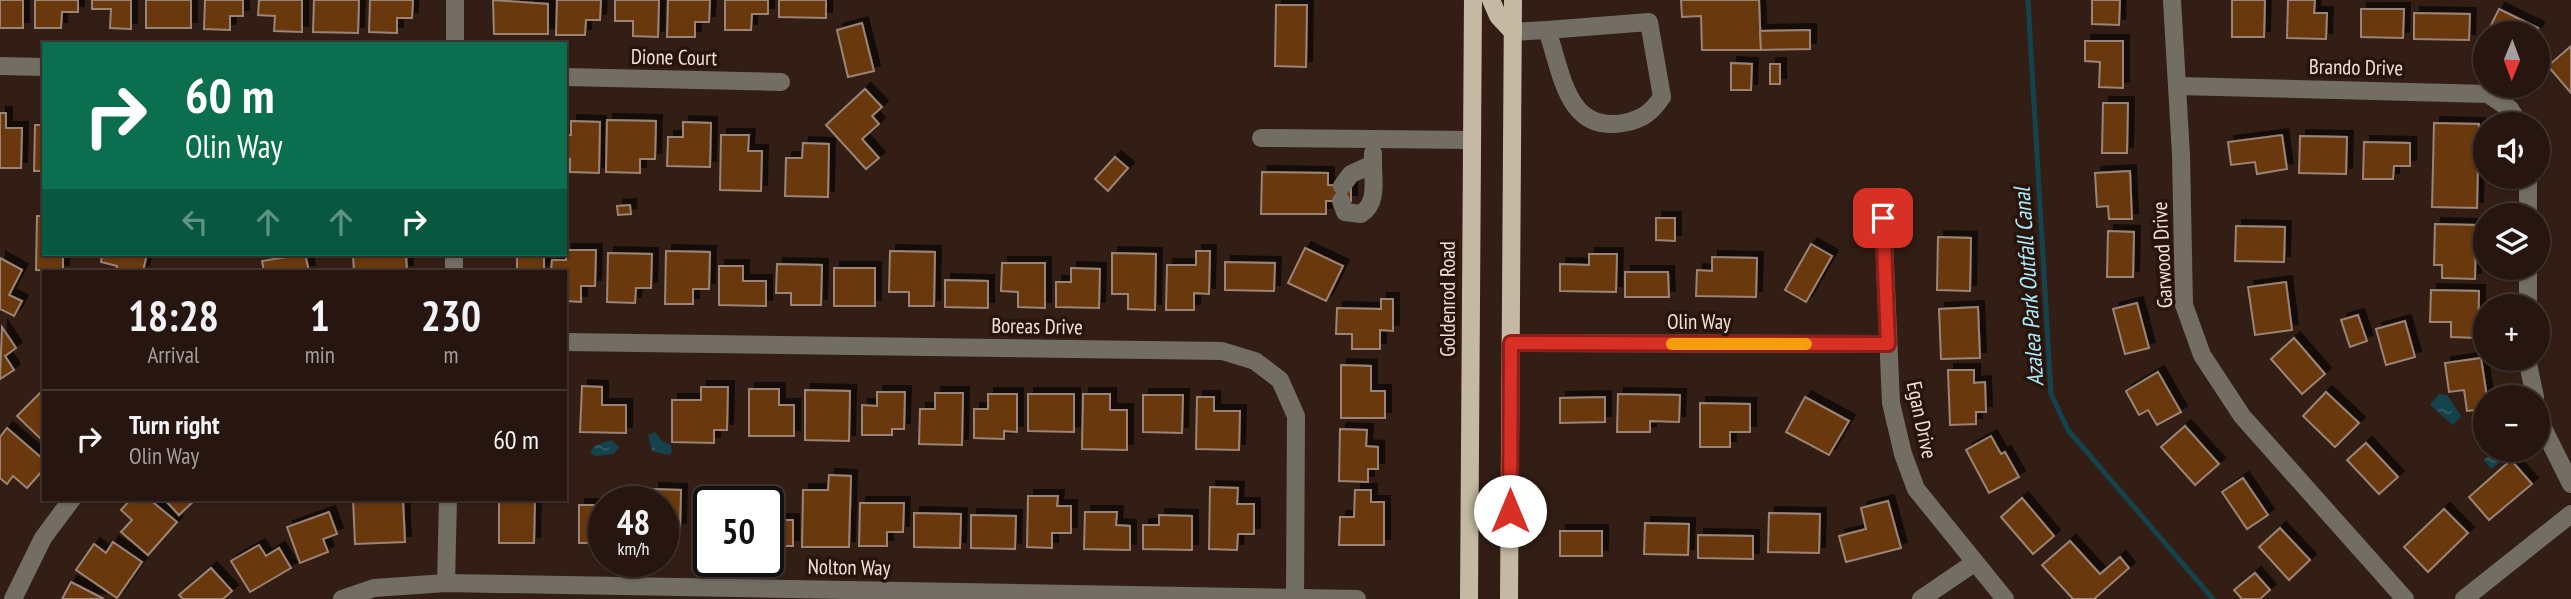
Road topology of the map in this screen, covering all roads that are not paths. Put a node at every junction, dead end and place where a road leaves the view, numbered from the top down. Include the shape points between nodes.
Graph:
1 (455, 0) edge
2 (1473, 0) edge
3 (1491, 0) edge
4 (1513, 0) edge
5 (2172, 0) edge
6 (1547, 30) junction
7 (1513, 32) junction
8 (455, 42) edge
9 (0, 66) edge
10 (42, 67) edge
11 (567, 77) edge
12 (781, 82) dead end
13 (2178, 86) junction
14 (2512, 112) edge
15 (1261, 138) dead end
16 (1373, 139) junction
17 (1472, 140) junction
18 (1373, 164) junction
19 (1883, 218) dead end
20 (567, 342) edge
21 (1511, 343) junction
22 (1888, 344) junction
23 (2550, 442) edge
24 (2571, 484) edge
25 (71, 501) edge
26 (448, 501) edge
27 (2571, 514) edge
28 (1974, 563) junction
29 (446, 583) junction
30 (808, 594) edge
31 (1051, 596) edge
32 (1295, 598) edge
33 (13, 599) edge
34 (342, 599) edge
35 (1357, 599) edge
36 (1469, 599) edge
37 (1509, 599) edge
38 (1921, 599) edge
39 (2005, 599) edge
40 (2405, 599) edge
41 (2463, 599) edge

1 - 8 street
2 - 17 main road, Goldenrod Road
3 - 7 main road
4 - 7 main road
5 - 13 street, Garwood Drive
6 - 6 street via 1649,22 1662,97 1653,111 1613,125 1591,122 1580,114
6 - 7 street
7 - 21 main road
9 - 10 street
11 - 12 street, Dione Court
13 - 14 street, Brando Drive via 2488,94
13 - 40 street, Garwood Drive via 2184,305 2202,355 2242,416
15 - 16 street
16 - 17 street
16 - 18 street
17 - 36 main road, Goldenrod Road
18 - 18 street via 1373,199 1367,210 1345,212 1342,193 1351,174
19 - 22 street, Egan Drive
20 - 32 street, Boreas Drive via 1222,351 1255,361 1280,380 1296,416
21 - 22 street, Olin Way
21 - 37 main road
22 - 28 street, Egan Drive via 1891,403 1916,489
23 - 24 street
25 - 33 street via 43,538
26 - 29 street
27 - 41 street
28 - 38 street
28 - 39 street, Egan Drive
29 - 30 street, Nolton Way
29 - 34 street, Nolton Way via 374,589
30 - 31 street, Nolton Way
31 - 32 street, Nolton Way
32 - 35 street, Nolton Way

